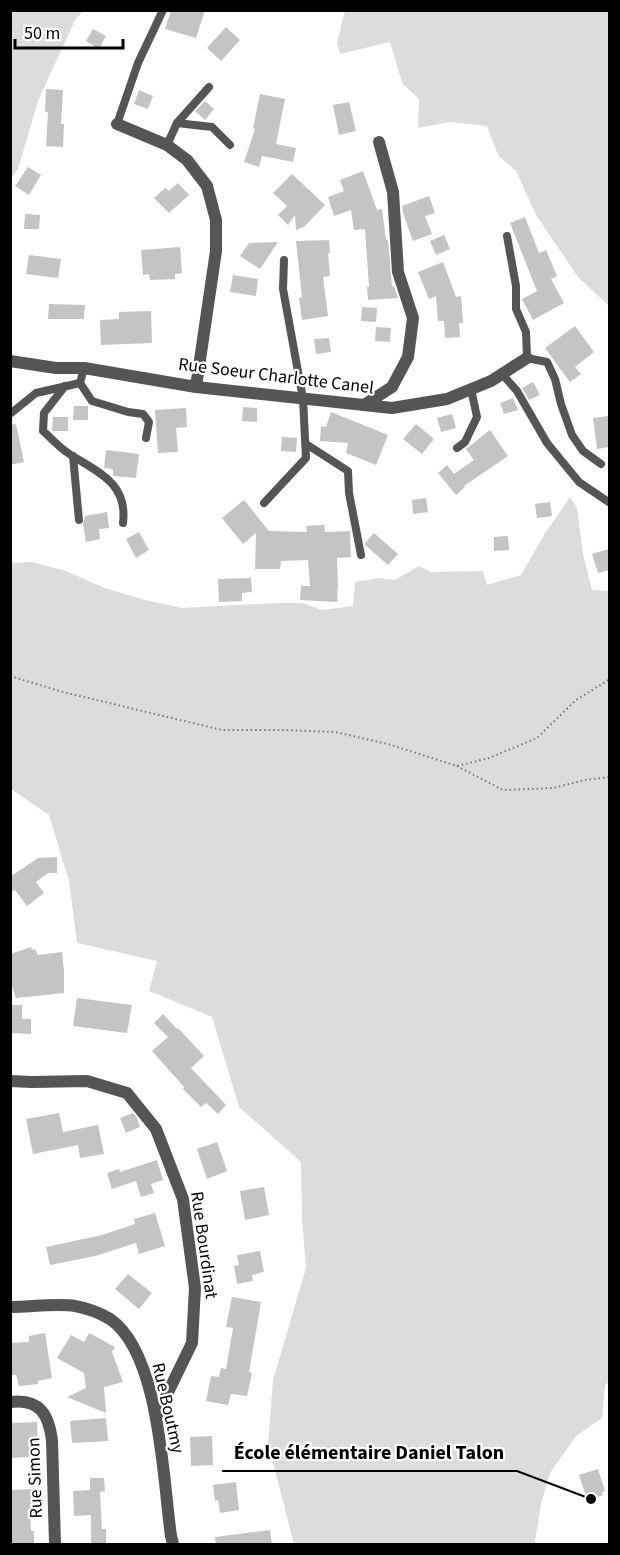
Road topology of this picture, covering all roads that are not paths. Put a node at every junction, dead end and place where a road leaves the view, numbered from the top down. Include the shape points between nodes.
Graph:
1 (163, 10) edge
2 (208, 87) dead end
3 (177, 123) junction
4 (117, 124) joint
5 (378, 142) dead end
6 (166, 145) junction
7 (230, 145) dead end
8 (507, 236) dead end
9 (284, 260) dead end
10 (527, 358) junction
11 (10, 361) edge
12 (84, 368) junction
13 (502, 374) junction
14 (80, 383) junction
15 (65, 386) junction
16 (196, 387) junction
17 (471, 389) junction
18 (303, 399) junction
19 (364, 405) junction
20 (10, 414) edge
21 (146, 438) dead end
22 (306, 444) junction
23 (457, 448) dead end
24 (74, 456) junction
25 (601, 464) dead end
26 (264, 503) dead end
27 (609, 503) edge
28 (79, 520) dead end
29 (123, 523) dead end
30 (361, 555) dead end
31 (10, 1081) edge
32 (16, 1307) edge
33 (10, 1316) edge
34 (10, 1402) edge
35 (156, 1417) junction
36 (55, 1545) edge
37 (173, 1545) edge

1 - 4 lane via 138,63
2 - 3 lane
3 - 6 lane
3 - 7 lane via 212,127
4 - 6 street
5 - 19 street via 393,192 398,272 413,318 408,357 392,387
6 - 16 street via 187,160 207,186 216,220 216,251
8 - 10 lane via 516,309 526,332
9 - 18 lane via 283,289
10 - 13 street, Rue Soeur Charlotte Canel
10 - 25 lane via 547,362 572,435 583,451
11 - 12 street, Rue Soeur Charlotte Canel via 56,369
12 - 14 lane
12 - 16 street, Rue Soeur Charlotte Canel
13 - 17 street, Rue Soeur Charlotte Canel
13 - 27 lane via 579,482
14 - 15 lane
14 - 21 lane via 92,401 143,414 149,422
15 - 20 lane via 36,393
15 - 24 lane via 44,412 43,431
16 - 18 street, Rue Soeur Charlotte Canel
17 - 19 street, Rue Soeur Charlotte Canel via 447,399 392,408
17 - 23 lane via 477,417 465,442
18 - 19 street, Rue Soeur Charlotte Canel
18 - 22 lane
22 - 26 lane via 306,458
22 - 30 lane via 348,471
24 - 28 lane
24 - 29 lane via 114,484 122,499
31 - 35 street, Rue Bourdinat via 87,1081 127,1093 156,1129 183,1199 195,1288 192,1343
32 - 33 street
32 - 35 street, Rue Boutmy via 74,1306 110,1319 135,1349
34 - 36 street, Rue Simon via 31,1402 50,1424
35 - 37 street, Rue Boutmy

